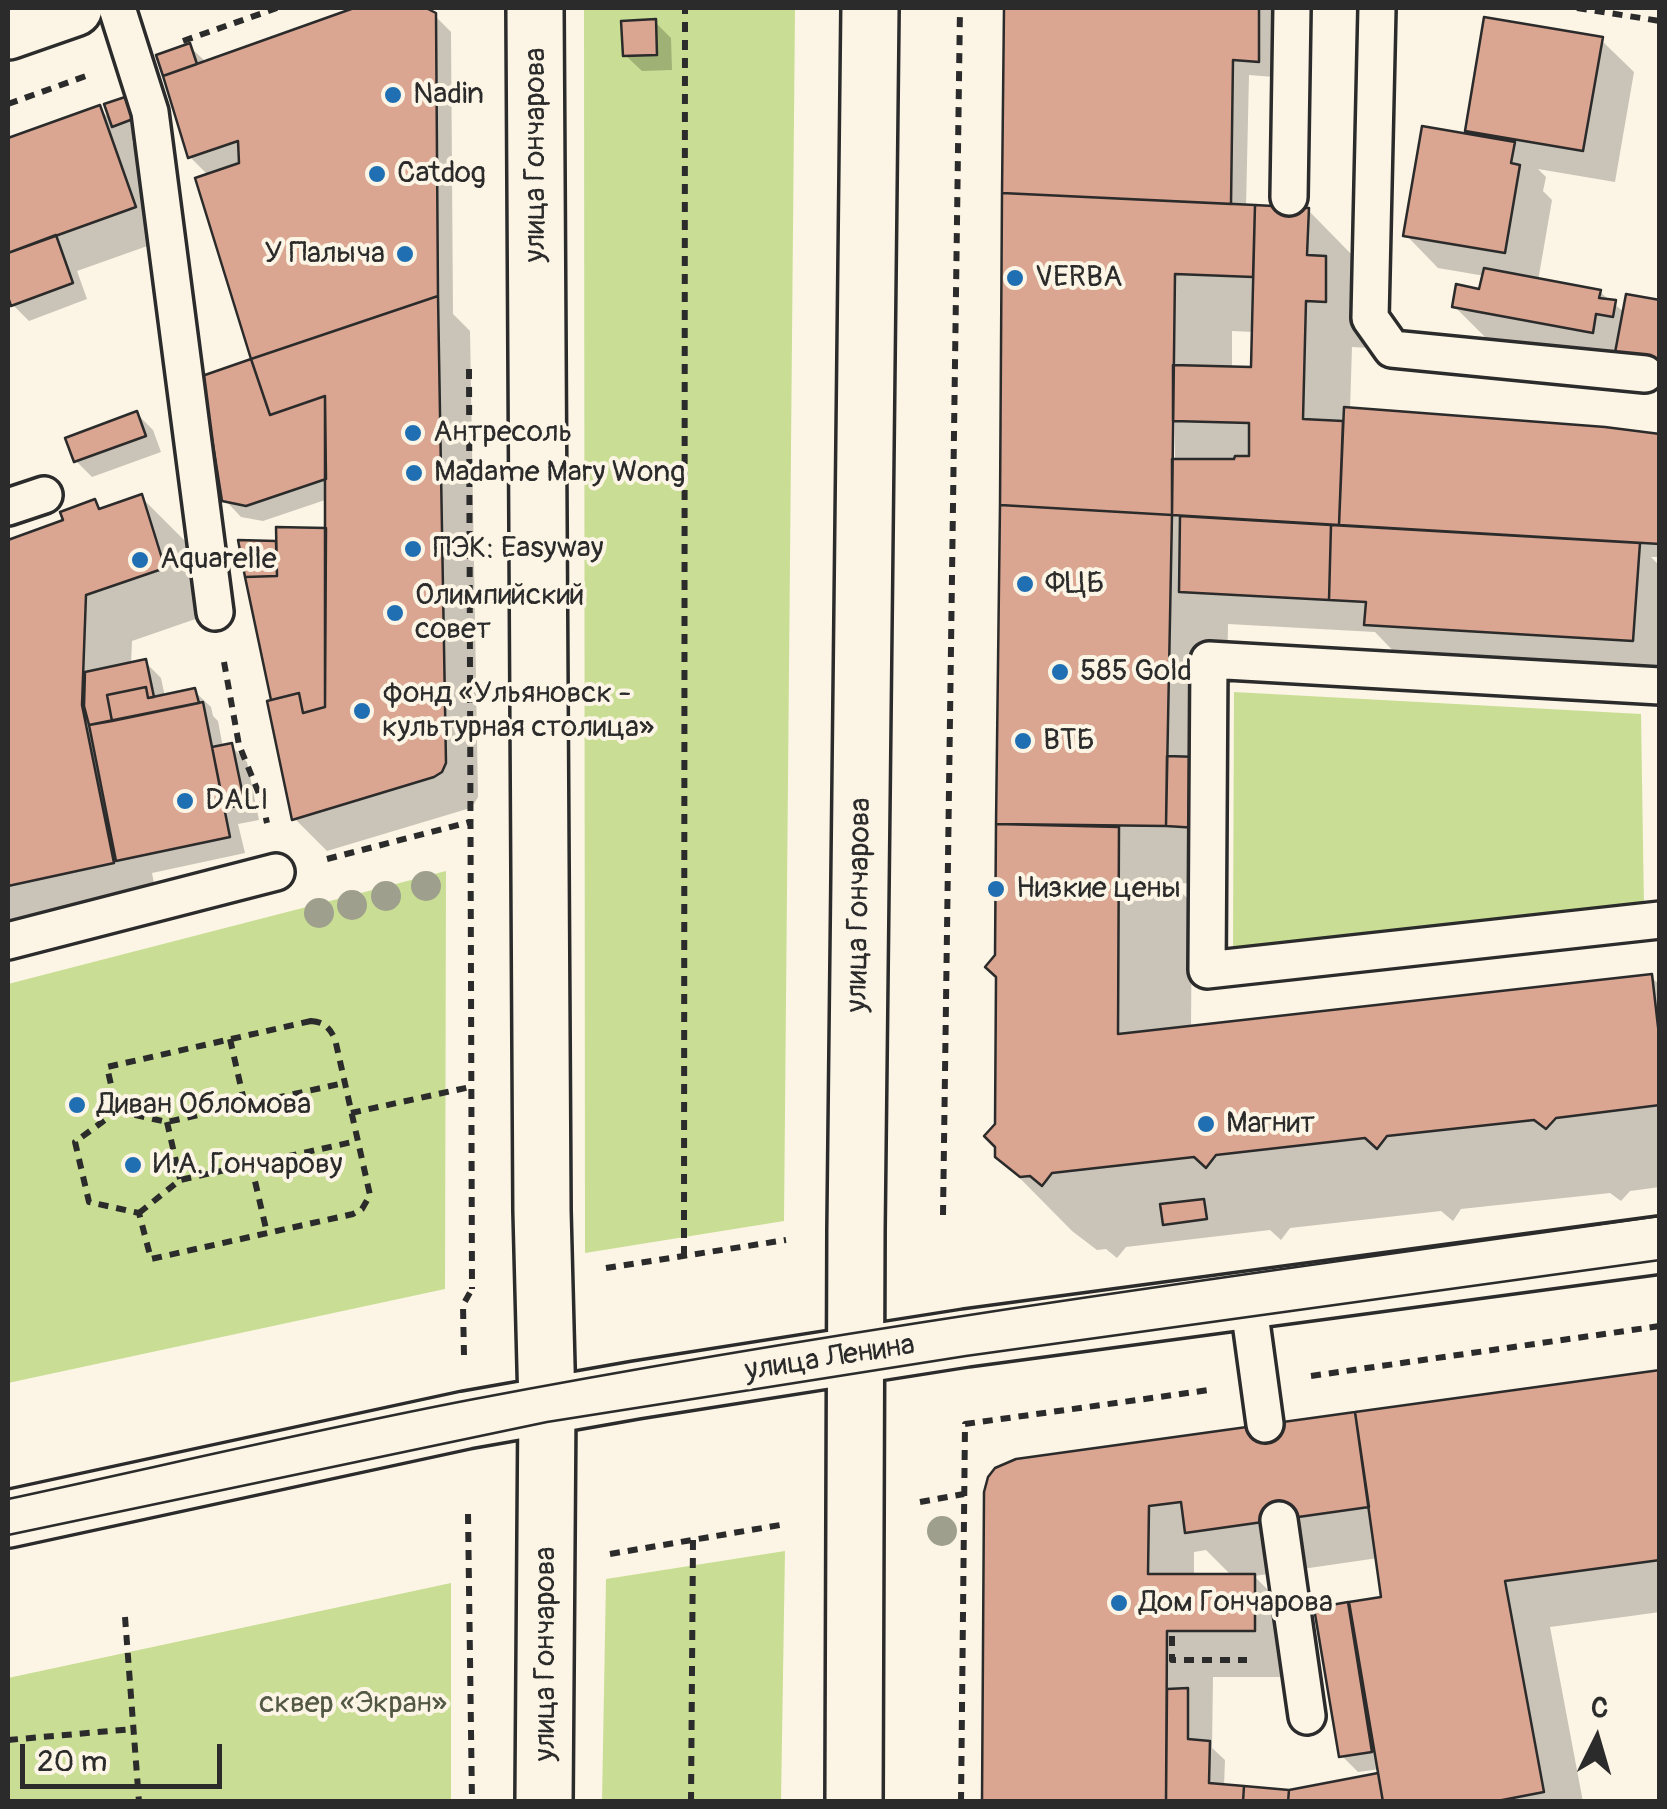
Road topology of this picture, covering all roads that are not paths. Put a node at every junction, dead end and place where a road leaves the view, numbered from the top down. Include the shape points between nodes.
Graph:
1 (74, 8) edge
2 (117, 8) edge
3 (535, 8) edge
4 (870, 8) edge
5 (1292, 8) edge
6 (1377, 8) edge
7 (8, 30) edge
8 (1289, 197) dead end
9 (1645, 374) dead end
10 (44, 495) dead end
11 (8, 508) edge
12 (215, 612) road end
13 (1660, 686) edge
14 (276, 872) road end
15 (1660, 920) edge
16 (8, 941) edge
17 (1660, 1244) edge
18 (1248, 1300) junction
19 (855, 1354) junction
20 (547, 1404) junction
21 (1265, 1424) dead end
22 (8, 1519) edge
23 (1279, 1520) dead end
24 (1307, 1716) dead end
25 (544, 1802) edge
26 (854, 1802) edge

1 - 7 main road
2 - 12 lane via 150,112
3 - 20 main road, улица Гончарова
4 - 19 main road, улица Гончарова
5 - 8 lane
6 - 9 lane via 1370,318 1392,348
10 - 11 lane
13 - 15 lane via 1210,660 1208,970
14 - 16 lane
17 - 18 main road, улица Ленина
18 - 19 main road, улица Ленина
18 - 21 lane
19 - 20 main road, улица Ленина
19 - 26 main road, улица Гончарова
20 - 22 main road, улица Ленина
20 - 25 main road, улица Гончарова
23 - 24 lane

